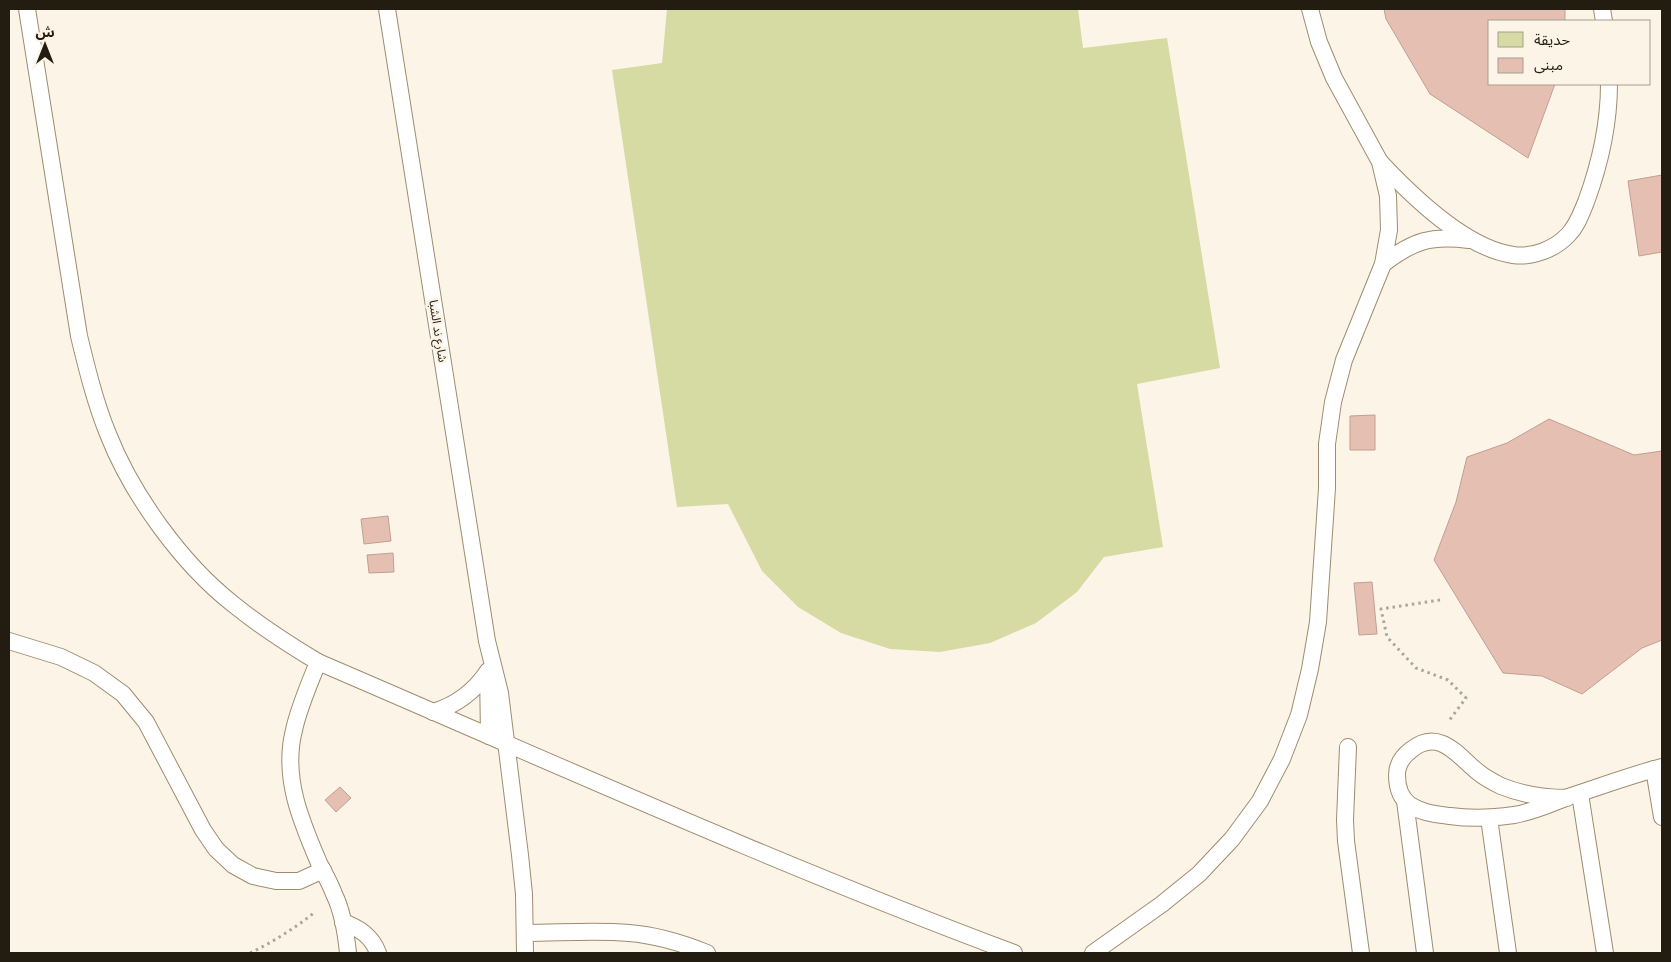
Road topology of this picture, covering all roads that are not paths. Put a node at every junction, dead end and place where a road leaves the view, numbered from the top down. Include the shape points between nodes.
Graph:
1 (27, 9) edge
2 (387, 9) edge
3 (1310, 9) edge
4 (1609, 85) edge
5 (1380, 162) junction
6 (1474, 241) junction
7 (1383, 264) junction
8 (9, 641) edge
9 (489, 654) junction
10 (318, 662) junction
11 (488, 671) junction
12 (433, 712) junction
13 (489, 736) junction
14 (506, 743) junction
15 (1348, 747) dead end
16 (1658, 768) edge
17 (1574, 796) junction
18 (1405, 801) junction
19 (1662, 816) edge
20 (1489, 818) junction
21 (323, 870) junction
22 (343, 922) junction
23 (525, 933) junction
24 (348, 953) edge
25 (378, 953) edge
26 (525, 953) edge
27 (707, 953) edge
28 (1014, 953) edge
29 (1093, 953) edge
30 (1361, 953) edge
31 (1424, 953) edge
32 (1508, 953) edge
33 (1605, 953) edge

1 - 10 lane via 79,336 91,387 108,436 160,527 194,567 231,603 273,635
2 - 9 lane, شارع ند الشبا
3 - 5 lane via 1334,78
4 - 6 lane via 1604,140 1594,180 1579,219 1568,235 1552,248 1514,256
5 - 6 lane via 1424,205
5 - 7 lane via 1388,196 1389,230
6 - 7 lane via 1449,238 1425,241 1402,250
7 - 29 lane via 1344,360 1333,402 1327,444 1318,622 1299,714 1282,759 1232,839 1199,874
8 - 21 lane via 61,657 94,672 123,694 146,722 203,830 233,865 253,876 276,881 299,881
9 - 11 lane, شارع ند الشبا
9 - 14 lane, شارع ند الشبا via 498,682
10 - 12 lane
10 - 21 lane via 293,732 290,764 303,826
11 - 12 lane via 480,683 459,701
11 - 13 lane, شارع ند الشبا
12 - 13 lane
13 - 14 lane
14 - 23 lane, شارع ند الشبا via 520,855
14 - 28 lane via 863,896
15 - 30 lane via 1346,841
16 - 17 lane
16 - 19 lane
17 - 18 lane via 1544,798 1520,794 1479,773 1449,746 1433,742 1416,745 1403,756 1397,770 1397,787
17 - 20 lane via 1516,815
17 - 33 lane
18 - 20 lane via 1419,810 1435,814
18 - 31 lane
20 - 32 lane
21 - 22 lane
22 - 24 lane
22 - 25 lane via 364,932
23 - 26 lane, شارع ند الشبا
23 - 27 lane via 630,933 658,937

